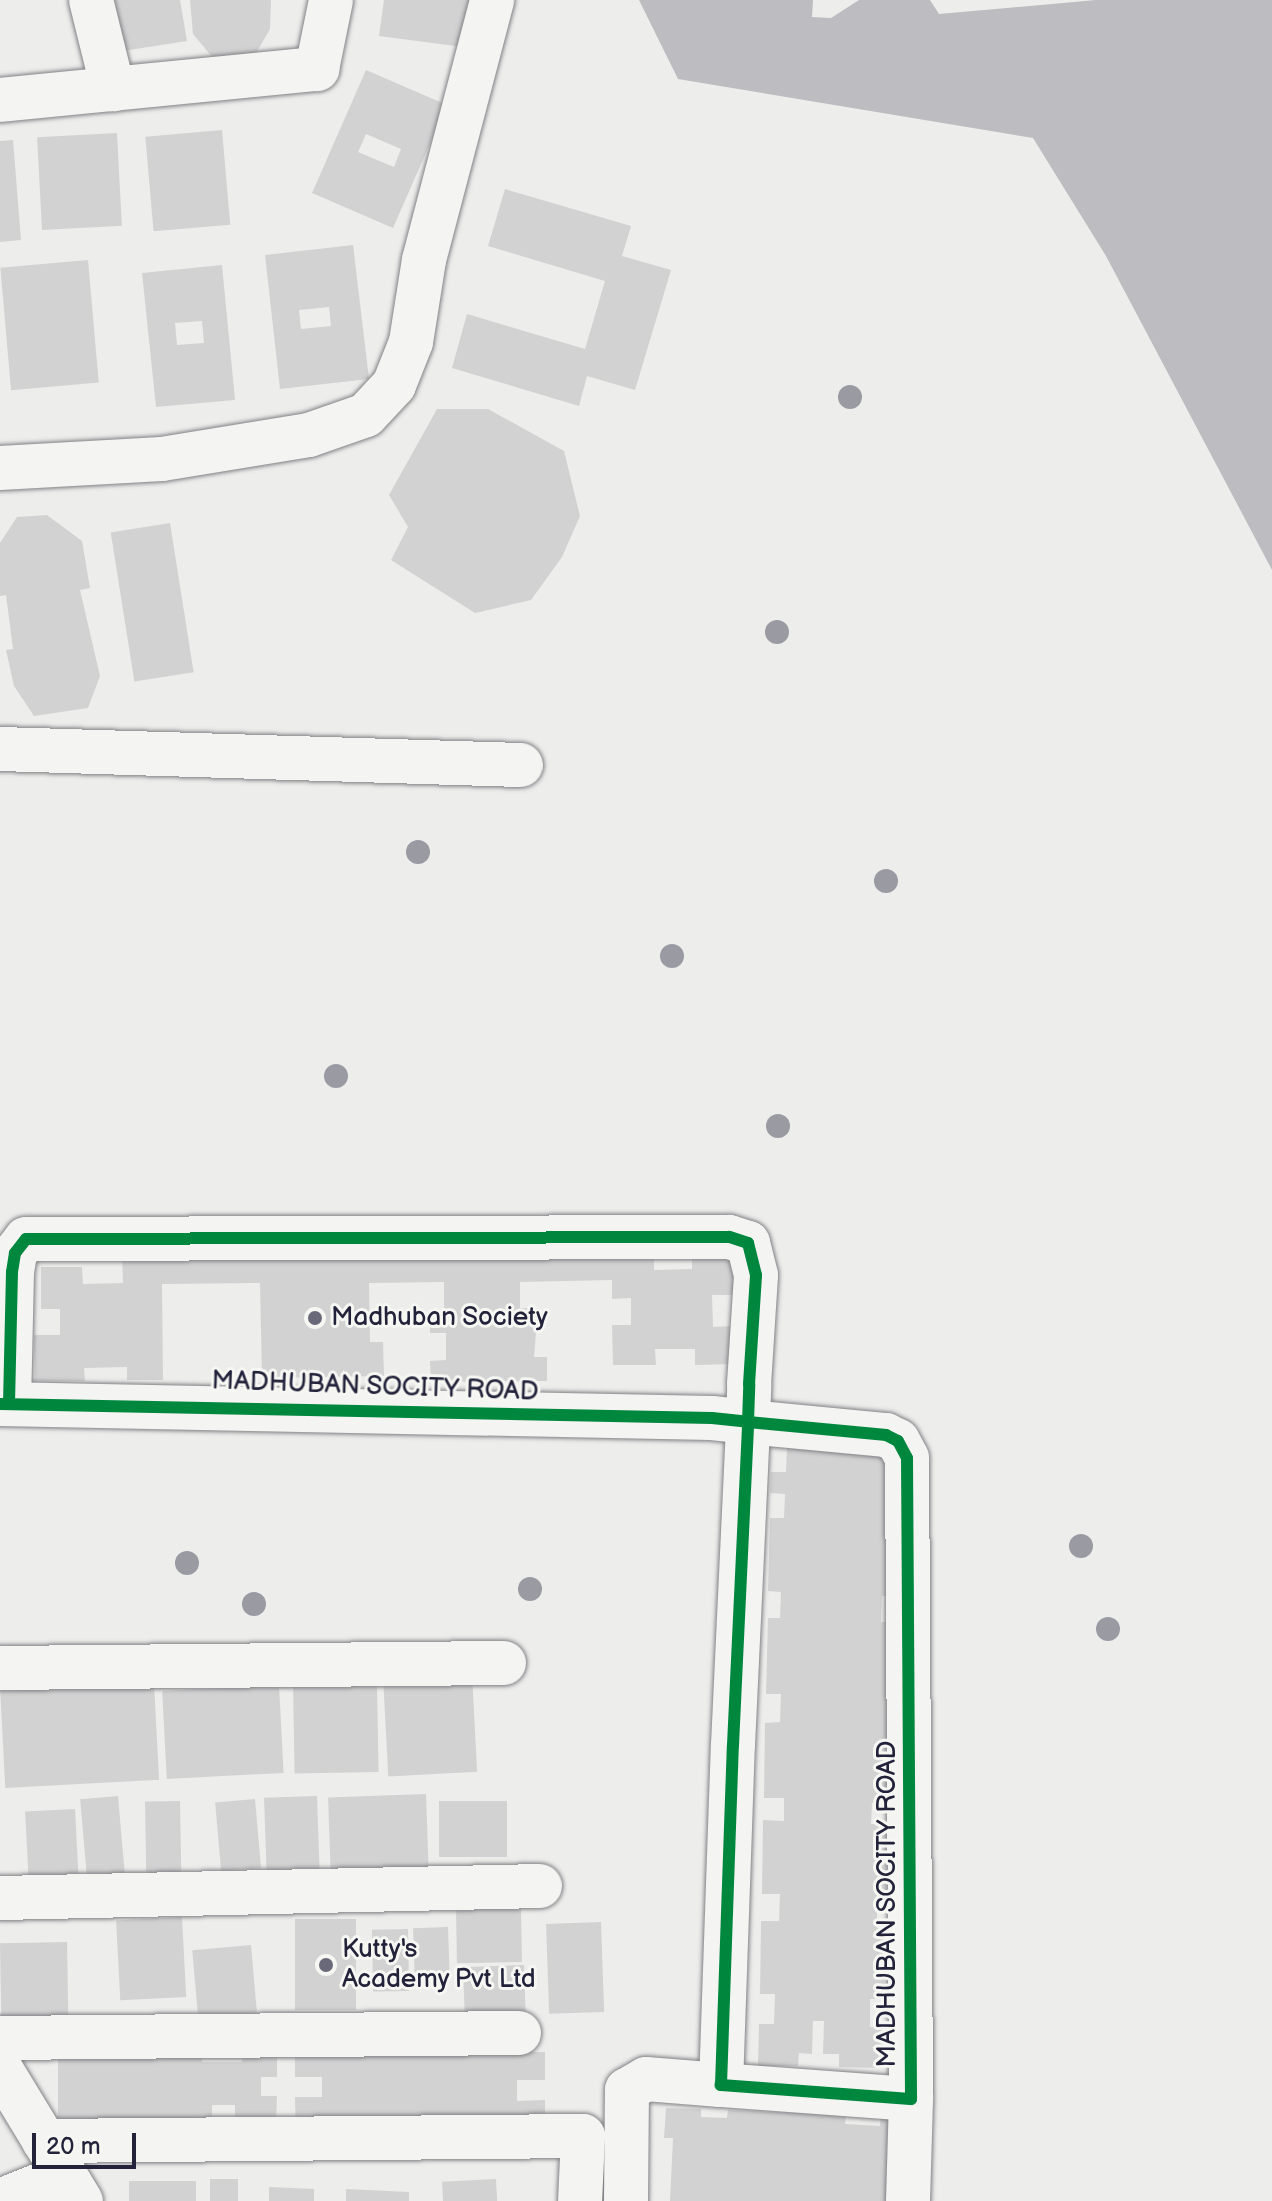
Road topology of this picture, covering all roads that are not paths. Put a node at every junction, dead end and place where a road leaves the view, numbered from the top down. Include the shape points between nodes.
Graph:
1 (91, 0) edge
2 (331, 0) edge
3 (492, 0) edge
4 (113, 89) junction
5 (0, 100) edge
6 (0, 468) edge
7 (0, 749) edge
8 (521, 765) dead end
9 (5, 1404) edge
10 (748, 1422) junction
11 (504, 1663) dead end
12 (0, 1668) edge
13 (540, 1886) dead end
14 (0, 1898) edge
15 (519, 2033) dead end
16 (0, 2038) edge
17 (0, 2068) edge
18 (721, 2085) junction
19 (911, 2099) junction
20 (63, 2172) edge
21 (0, 2201) edge
22 (580, 2201) edge
23 (626, 2201) edge
24 (908, 2201) edge

1 - 4 street
2 - 4 street via 317,69
3 - 6 street via 424,260 411,342 394,385 366,415 309,435 162,459
4 - 5 street
7 - 8 street
9 - 10 street, MADHUBAN SOCITY ROAD
9 - 10 street via 12,1272 15,1253 26,1239 729,1237 748,1243 755,1255
10 - 18 street
10 - 19 street, MADHUBAN SOCITY ROAD via 886,1435 907,1458
11 - 12 street
13 - 14 street
15 - 16 street
17 - 20 street
18 - 19 street, MADHUBAN SOCITY ROAD
18 - 23 street, MADHUBAN SOCITY ROAD via 646,2079 627,2090
19 - 24 street
20 - 21 street
20 - 22 street via 583,2136

